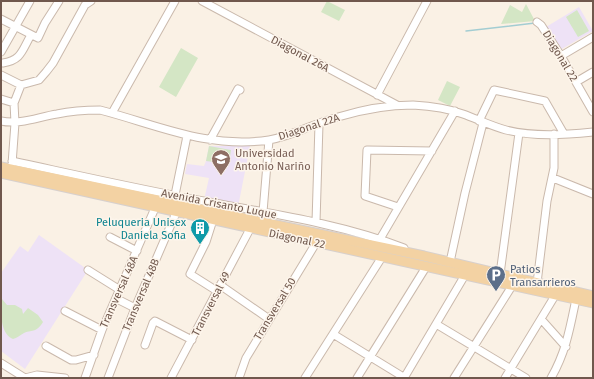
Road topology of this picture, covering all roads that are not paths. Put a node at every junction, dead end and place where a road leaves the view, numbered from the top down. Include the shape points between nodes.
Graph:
1 (30, 1) edge
2 (59, 1) edge
3 (91, 1) edge
4 (175, 1) edge
5 (202, 1) edge
6 (426, 1) edge
7 (1, 19) edge
8 (536, 22) dead end
9 (15, 27) junction
10 (35, 37) junction
11 (593, 37) edge
12 (1, 52) edge
13 (561, 56) junction
14 (2, 64) edge
15 (593, 72) edge
16 (1, 75) edge
17 (576, 82) junction
18 (22, 86) junction
19 (240, 90) dead end
20 (377, 95) junction
21 (1, 99) edge
22 (590, 101) edge
23 (14, 103) junction
24 (398, 106) junction
25 (372, 109) junction
26 (455, 111) junction
27 (593, 112) edge
28 (112, 113) junction
29 (1, 121) edge
30 (481, 122) junction
31 (15, 123) junction
32 (319, 124) junction
33 (593, 132) edge
34 (519, 133) junction
35 (554, 134) junction
36 (564, 134) junction
37 (187, 136) junction
38 (210, 140) junction
39 (269, 140) junction
40 (432, 151) junction
41 (12, 165) junction
42 (1, 167) edge
43 (1, 174) edge
44 (553, 178) junction
45 (593, 194) edge
46 (175, 195) junction
47 (155, 208) junction
48 (398, 208) junction
49 (176, 212) junction
50 (264, 212) junction
51 (213, 220) junction
52 (316, 222) junction
53 (250, 229) junction
54 (110, 237) dead end
55 (380, 239) junction
56 (316, 243) junction
57 (137, 251) junction
58 (424, 256) junction
59 (382, 257) junction
60 (450, 262) junction
61 (426, 267) junction
62 (88, 270) dead end
63 (500, 274) junction
64 (465, 275) junction
65 (537, 283) junction
66 (512, 286) junction
67 (219, 288) junction
68 (120, 290) junction
69 (556, 294) junction
70 (593, 296) edge
71 (117, 299) junction
72 (576, 299) junction
73 (593, 303) edge
74 (135, 308) junction
75 (66, 311) dead end
76 (269, 319) junction
77 (541, 319) junction
78 (436, 324) junction
79 (102, 330) junction
80 (333, 334) junction
81 (192, 340) junction
82 (145, 345) dead end
83 (46, 346) dead end
84 (474, 346) junction
85 (566, 347) junction
86 (94, 355) junction
87 (371, 357) junction
88 (1, 363) edge
89 (511, 369) junction
90 (25, 378) edge
91 (65, 378) edge
92 (85, 378) edge
93 (108, 378) edge
94 (171, 378) edge
95 (239, 378) edge
96 (306, 378) edge
97 (358, 378) edge
98 (404, 378) edge
99 (454, 378) edge
100 (505, 378) edge
101 (526, 378) edge
102 (551, 378) edge

1 - 9 street
2 - 10 street
3 - 18 street via 85,5 53,63 39,80
4 - 28 street
5 - 20 street, Diagonal 26A
6 - 20 street
7 - 9 street
8 - 13 street, Diagonal 22 via 541,25
9 - 10 street
9 - 12 street
10 - 14 street via 19,57
11 - 13 street
13 - 17 street, Diagonal 22
15 - 17 street
16 - 18 street
17 - 22 street, Diagonal 22
18 - 23 street
19 - 38 street via 238,89
20 - 24 street, Diagonal 26A
20 - 25 street via 379,103
21 - 23 street
22 - 27 street, Diagonal 22
23 - 31 street
24 - 25 street, Diagonal 22A
24 - 26 street, Diagonal 22A via 429,106
25 - 32 street, Diagonal 22A
26 - 30 street, Diagonal 22A
26 - 40 street
28 - 31 street, Diagonal 22A via 100,110 74,112
28 - 37 street, Diagonal 22A
29 - 31 street, Diagonal 22A
30 - 34 street, Diagonal 22A
30 - 36 street via 494,90 545,101
30 - 60 street
31 - 41 street
32 - 39 street, Diagonal 22A
32 - 52 street
33 - 36 street, Diagonal 22A
34 - 35 street, Diagonal 22A
34 - 63 street
35 - 36 street, Diagonal 22A
35 - 44 street
37 - 38 street, Diagonal 22A
37 - 46 street
38 - 39 street, Diagonal 22A
39 - 50 street
40 - 48 street
40 - 48 street via 366,150 365,196
41 - 42 main road, Diagonal 22
41 - 46 street, Avenida Crisanto Luque
41 - 58 main road, Diagonal 22
43 - 47 main road, Diagonal 22
44 - 45 street
44 - 65 street via 547,201
46 - 50 street, Avenida Crisanto Luque
47 - 49 main road, Diagonal 22
47 - 57 street, Transversal 48A
48 - 55 street
49 - 51 main road, Diagonal 22
49 - 74 street, Transversal 48B
50 - 52 street, Avenida Crisanto Luque
51 - 53 main road, Diagonal 22
51 - 67 street via 206,242 190,274
52 - 55 street, Avenida Crisanto Luque
53 - 56 main road, Diagonal 22
53 - 67 street, Transversal 49
54 - 57 street
55 - 58 street, Avenida Crisanto Luque
56 - 59 main road, Diagonal 22
56 - 76 street, Transversal 50
57 - 68 street, Transversal 48A
58 - 60 main road, Diagonal 22
59 - 61 main road, Diagonal 22
59 - 80 street
60 - 63 main road, Diagonal 22
61 - 64 main road, Diagonal 22
61 - 87 street
62 - 68 street
63 - 65 main road, Diagonal 22
64 - 66 main road, Diagonal 22
64 - 78 street
65 - 70 main road, Diagonal 22
66 - 69 main road, Diagonal 22
66 - 84 street
67 - 76 street
67 - 81 street, Transversal 49
68 - 71 street, Transversal 48A
69 - 72 main road, Diagonal 22
69 - 77 street
71 - 74 street
71 - 79 street, Transversal 48A
72 - 73 main road, Diagonal 22
72 - 85 street
74 - 93 street, Transversal 48B
75 - 79 street
76 - 95 street, Transversal 50 via 246,358
77 - 85 street
77 - 89 street
78 - 84 street
78 - 98 street
79 - 86 street, Transversal 48A
80 - 87 street
80 - 96 street
81 - 82 street via 155,321
81 - 94 street, Transversal 49
83 - 86 street via 71,360
84 - 89 street
84 - 99 street
85 - 102 street
86 - 92 street, Transversal 48A
87 - 97 street
87 - 98 street
88 - 90 street
89 - 100 street
89 - 101 street
90 - 91 street via 37,375

